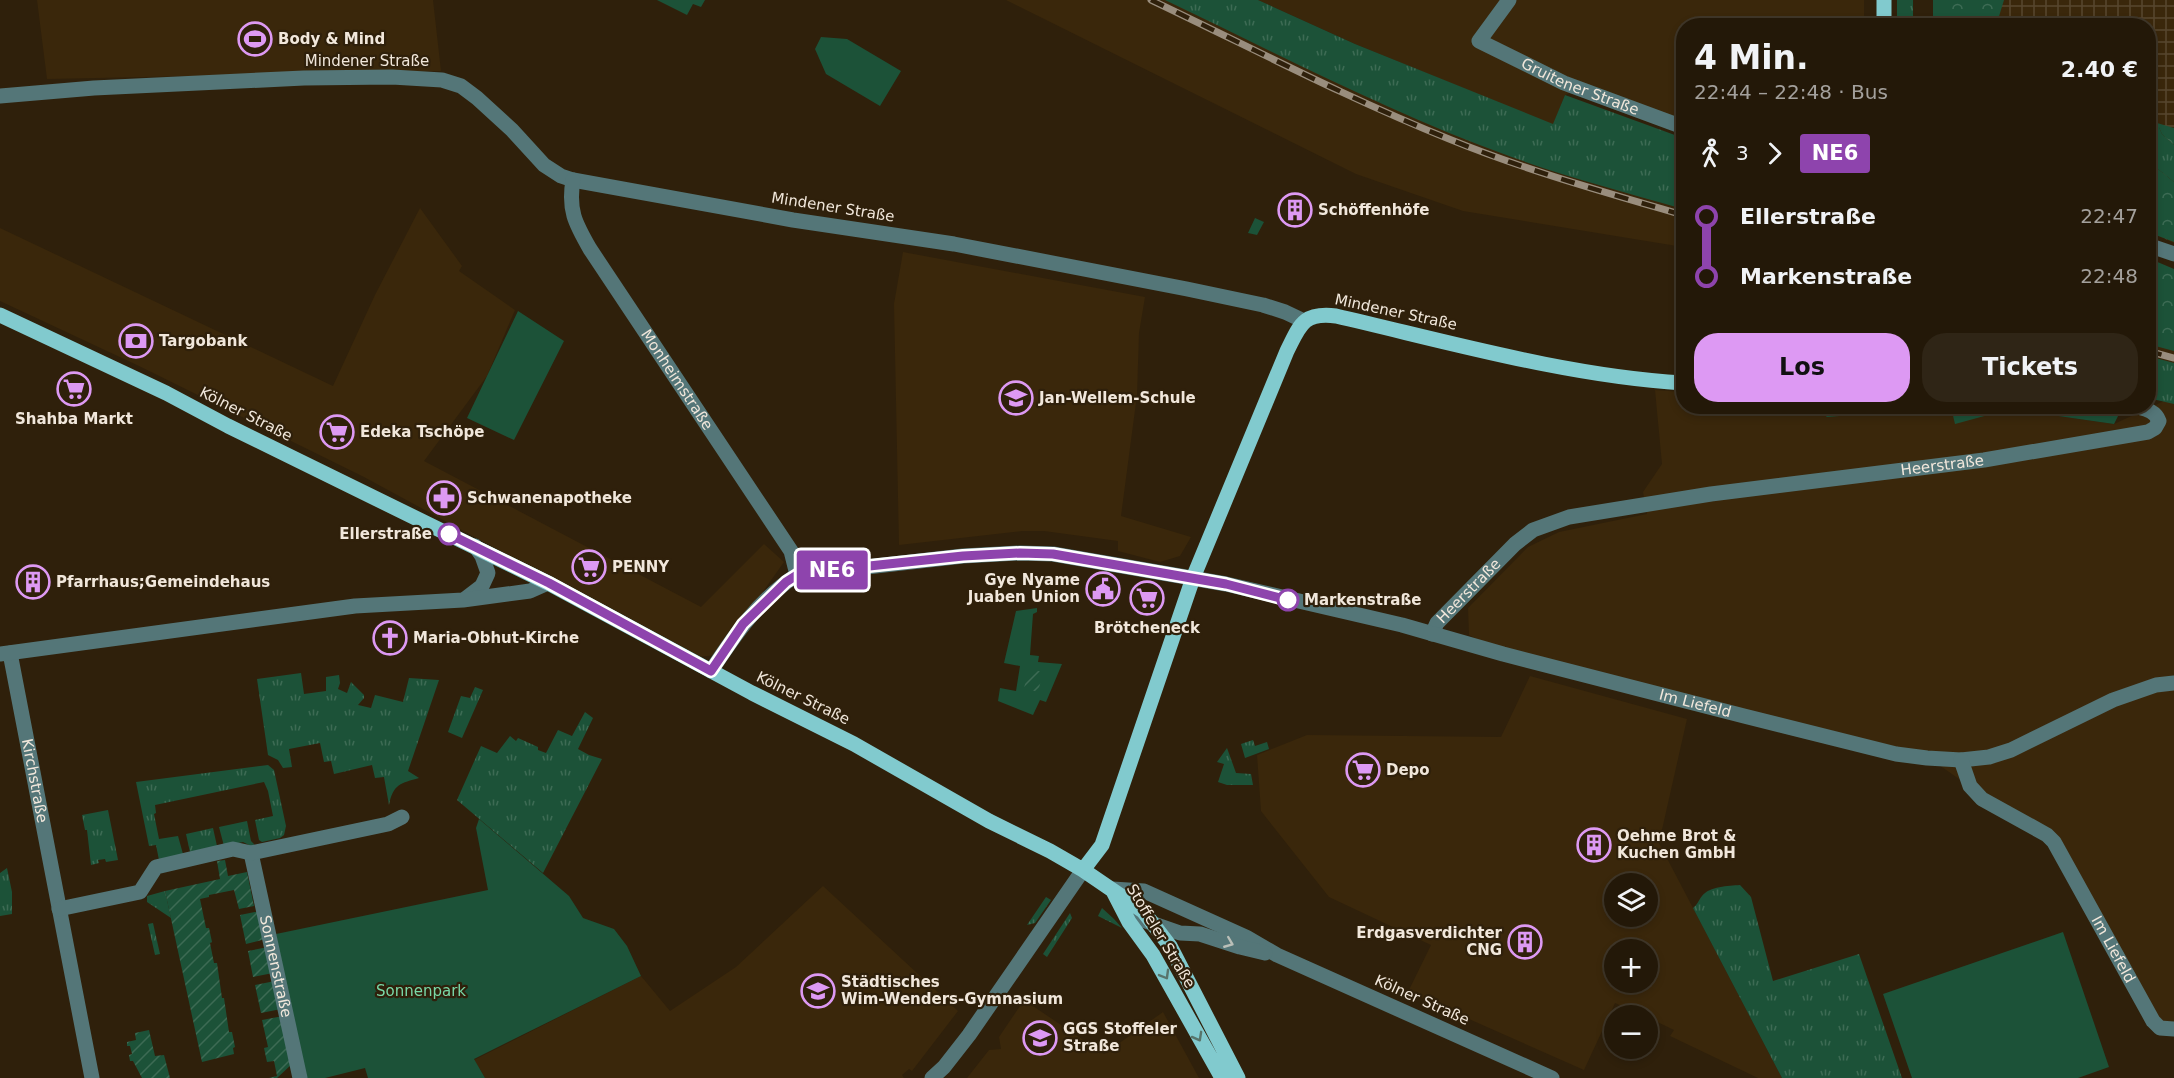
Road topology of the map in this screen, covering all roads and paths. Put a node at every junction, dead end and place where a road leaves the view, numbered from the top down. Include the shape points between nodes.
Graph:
1 (1509, 0) edge
2 (1884, 0) edge
3 (1884, 18) edge
4 (0, 96) edge
5 (1676, 123) edge
6 (573, 180) junction
7 (2156, 248) edge
8 (2174, 254) edge
9 (0, 315) edge
10 (1304, 321) junction
11 (1676, 382) edge
12 (2155, 414) edge
13 (475, 546) junction
14 (797, 575) junction
15 (1193, 578) junction
16 (549, 583) junction
17 (463, 600) junction
18 (1432, 634) junction
19 (5, 654) edge
20 (711, 671) junction
21 (2174, 683) edge
22 (1961, 760) junction
23 (402, 817) dead end
24 (251, 853) junction
25 (1083, 870) junction
26 (1112, 889) junction
27 (59, 909) junction
28 (1153, 923) junction
29 (1180, 933) junction
30 (1170, 946) junction
31 (1276, 955) junction
32 (2174, 1029) edge
33 (939, 1074) edge
34 (92, 1078) edge
35 (300, 1078) edge
36 (1222, 1078) edge
37 (1238, 1078) edge
38 (1552, 1078) edge

1 - 5 street, Gruitener Straße via 1479,41 1564,82
2 - 3 main road
4 - 6 street, Mindener Straße via 294,79 442,80 461,86 477,98 544,165
6 - 10 street, Mindener Straße via 793,220 954,244 1263,305
6 - 14 street, Monheimstraße via 570,203 578,228 790,551
7 - 8 street
9 - 13 main road, Kölner Straße
10 - 11 main road, Mindener Straße via 1315,315 1336,316 1550,364 1639,380
10 - 15 main road via 1287,351
12 - 18 street, Heerstraße via 2159,421 2148,432 1984,460 1711,494 1550,522 1515,544 1437,623
13 - 16 main road, Kölner Straße
13 - 17 street via 487,566 486,579
14 - 15 street, Heerstraße via 1020,553 1053,554
14 - 20 street via 743,624
15 - 18 street, Heerstraße
15 - 25 main road via 1102,845
16 - 17 street via 530,591
16 - 20 main road, Kölner Straße
17 - 19 street via 355,606
18 - 22 street, Im Liefeld via 1896,754
19 - 27 street, Kirchstraße
20 - 25 main road, Kölner Straße via 854,744
21 - 22 street, Im Liefeld via 2113,700 2011,750
22 - 32 street, Im Liefeld via 1970,786 1982,799 2054,842 2153,1021 2160,1028
23 - 24 street via 388,824
24 - 27 street via 232,849 156,867 140,892
24 - 35 street, Sonnenstraße
25 - 26 main road, Kölner Straße
25 - 33 street
26 - 28 main road, Stoffeler Straße
26 - 31 street, Kölner Straße via 1144,891 1246,937
26 -> 36 main road, Stoffeler Straße via 1129,922 1154,955
27 - 34 street, Kirchstraße
28 - 29 street, Kölner Straße
28 - 30 main road, Stoffeler Straße
29 - 30 street
29 -> 31 street, Kölner Straße via 1200,934
30 - 37 main road, Stoffeler Straße
31 - 38 street, Kölner Straße

